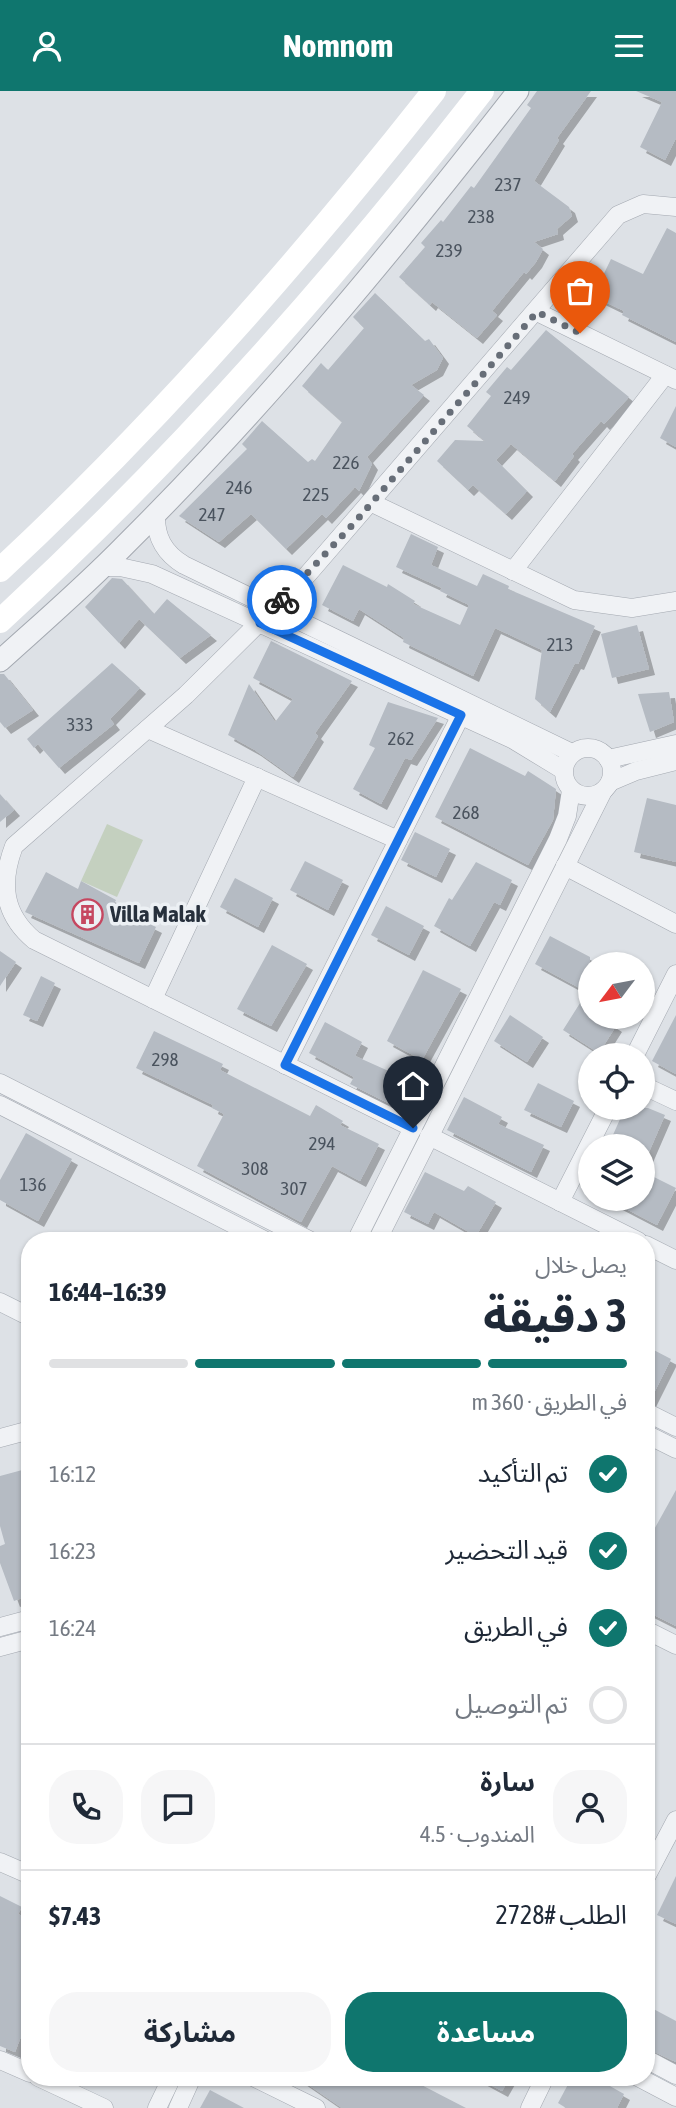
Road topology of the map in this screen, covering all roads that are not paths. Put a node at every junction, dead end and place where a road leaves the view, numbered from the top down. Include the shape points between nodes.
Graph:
1 (434, 91) edge
2 (482, 91) edge
3 (518, 91) edge
4 (405, 128) junction
5 (436, 150) junction
6 (365, 177) junction
7 (394, 202) junction
8 (676, 207) edge
9 (537, 312) junction
10 (671, 377) edge
11 (372, 503) junction
12 (156, 513) junction
13 (103, 567) junction
14 (0, 570) edge
15 (513, 571) junction
16 (676, 601) edge
17 (274, 608) junction
18 (0, 621) edge
19 (260, 623) junction
20 (0, 661) edge
21 (461, 715) junction
22 (148, 729) junction
23 (676, 744) edge
24 (572, 753) junction
25 (608, 759) junction
26 (676, 761) edge
27 (563, 770) junction
28 (257, 777) junction
29 (606, 787) junction
30 (572, 790) junction
31 (398, 841) junction
32 (565, 866) junction
33 (676, 924) edge
34 (676, 974) edge
35 (153, 999) junction
36 (641, 1043) edge
37 (285, 1065) junction
38 (0, 1083) edge
39 (655, 1091) edge
40 (676, 1101) edge
41 (0, 1105) edge
42 (602, 1120) edge
43 (413, 1128) junction
44 (429, 1136) junction
45 (164, 1166) junction
46 (155, 1184) junction
47 (560, 1202) junction
48 (248, 1232) edge
49 (293, 1232) edge
50 (361, 1232) edge
51 (381, 1232) edge
52 (620, 1232) edge
53 (655, 1250) edge
54 (676, 1260) edge
55 (0, 1301) edge
56 (21, 1312) edge
57 (655, 1416) edge
58 (676, 1427) edge
59 (21, 1432) edge
60 (0, 1438) edge
61 (655, 1438) edge
62 (676, 1449) edge
63 (21, 1621) edge
64 (0, 1627) edge
65 (655, 1634) edge
66 (21, 1641) edge
67 (676, 1645) edge
68 (0, 1647) edge
69 (676, 1820) edge
70 (655, 1856) edge
71 (0, 1862) edge
72 (21, 1871) edge
73 (0, 2060) edge
74 (655, 2064) edge
75 (21, 2069) edge
76 (676, 2075) edge
77 (57, 2086) edge
78 (168, 2086) edge
79 (188, 2086) edge
80 (271, 2086) edge
81 (541, 2086) edge
82 (655, 2086) edge
83 (676, 2097) edge
84 (104, 2108) edge
85 (157, 2108) edge
86 (178, 2108) edge
87 (316, 2108) edge
88 (530, 2108) edge

1 - 4 main road
2 - 5 main road
3 - 12 street via 361,286
4 - 5 main road via 415,146
4 - 6 main road
5 - 7 main road
6 - 7 main road via 387,182
6 - 14 main road via 236,329
7 - 18 main road via 263,354 135,492
8 - 9 street via 643,204 618,215
9 - 10 street
9 - 11 street
10 - 15 street
11 - 15 street
11 - 17 street
12 - 13 street
12 - 17 street via 159,538 173,558
13 - 19 street via 152,574
13 - 20 street
15 - 16 street via 574,600 603,606 632,608
17 - 19 street
17 - 24 street
19 - 21 street
19 - 22 street
21 - 27 street via 526,745
21 - 31 street
22 - 28 street
22 - 35 street via 14,846 3,880 10,914 34,940
23 - 25 street
24 - 25 street via 594,749
24 - 27 street
25 - 29 street via 612,775
26 - 29 street via 643,768
27 - 30 street
28 - 31 street
28 - 35 street
29 - 30 street via 584,796
29 - 32 street
30 - 43 street via 558,839
31 - 37 street
32 - 33 street
32 - 44 street
34 - 36 street
35 - 37 street
37 - 43 street
38 - 45 street
39 - 40 street
41 - 46 street
42 - 47 street
43 - 50 street
44 - 47 street
44 - 51 street
45 - 46 street
45 - 49 street
46 - 48 street
47 - 52 street
53 - 54 street
55 - 56 street
57 - 58 street
59 - 60 street
61 - 62 street
63 - 64 street
65 - 67 street
66 - 68 street
69 - 70 street
71 - 72 street
73 - 75 street
74 - 76 street
77 - 84 street
78 - 85 street
79 - 86 street
80 - 87 street
81 - 88 street
82 - 83 street

